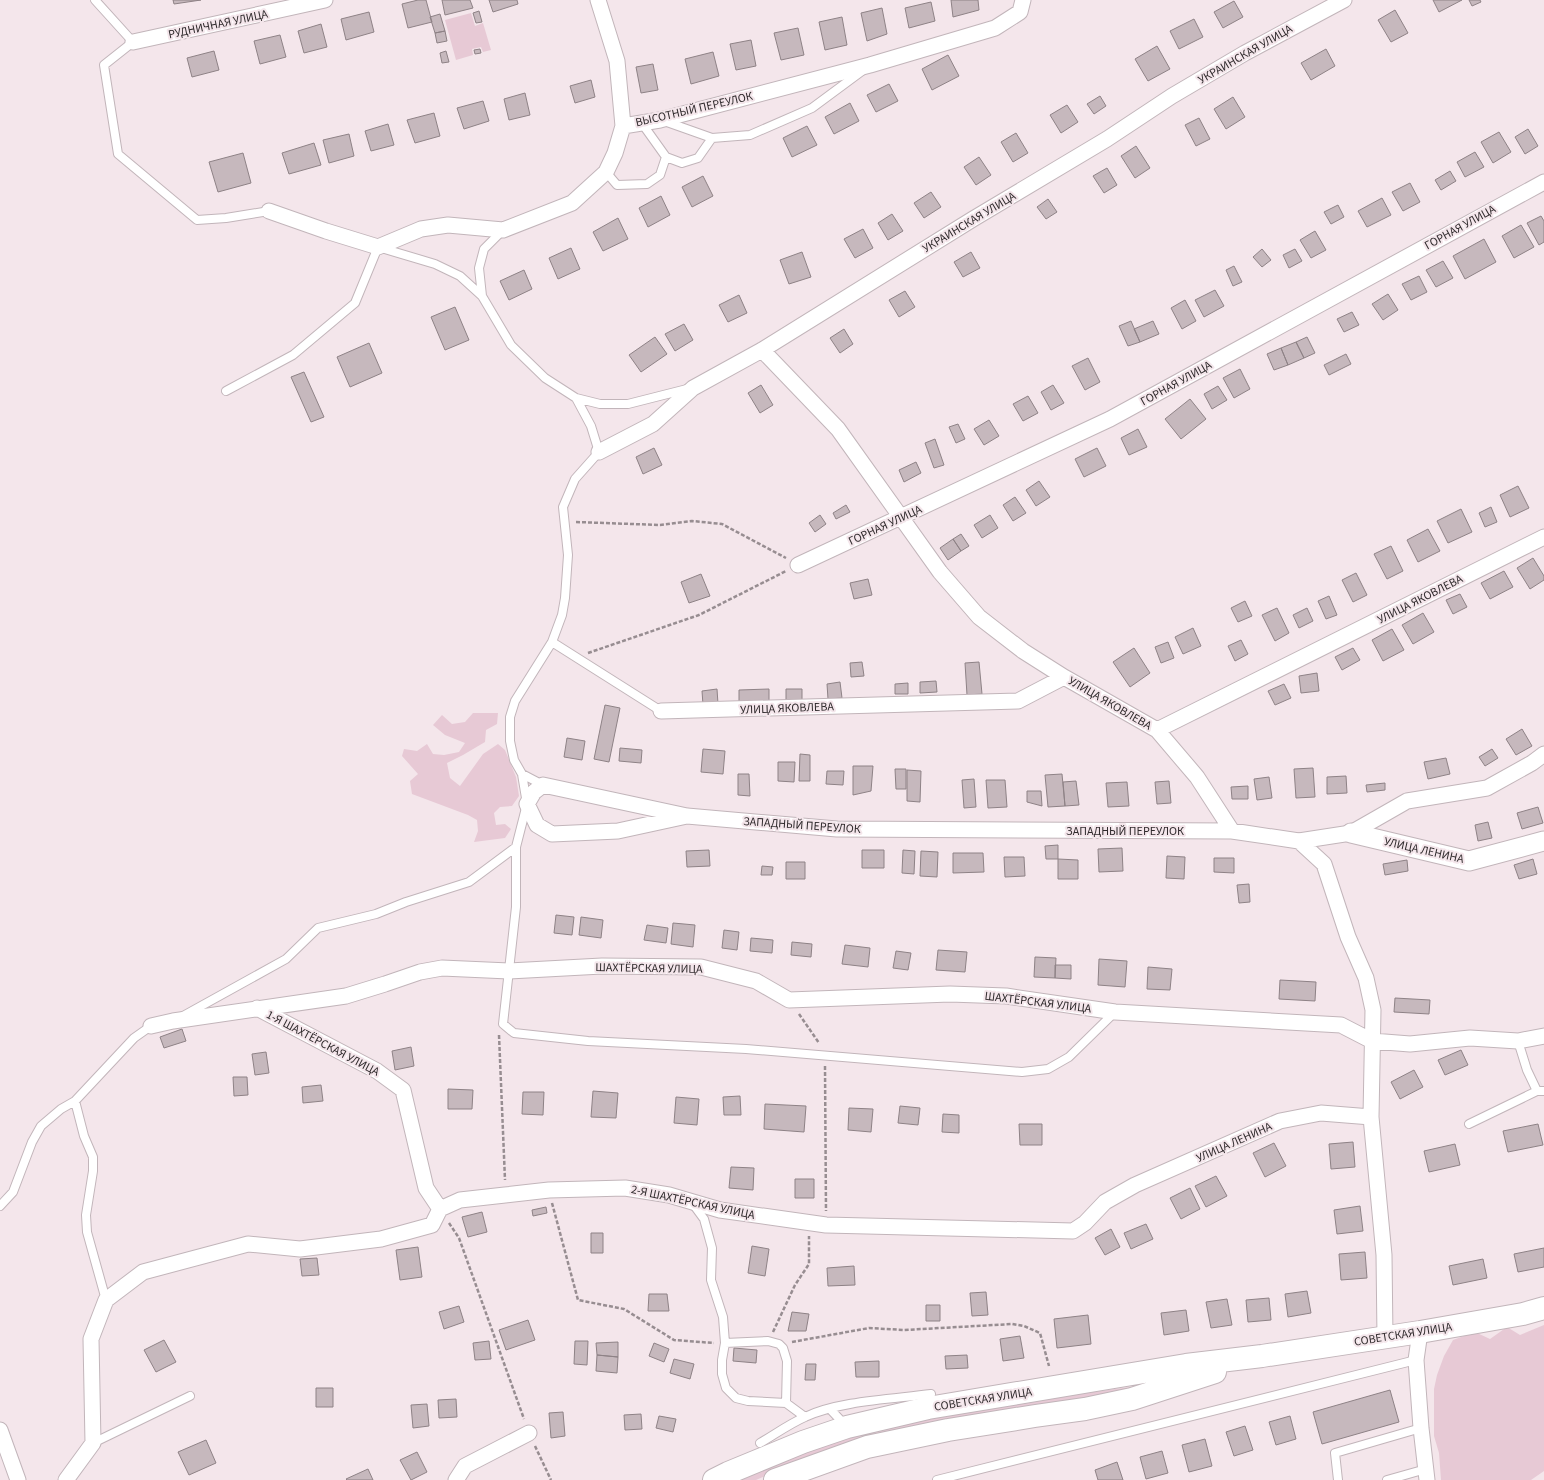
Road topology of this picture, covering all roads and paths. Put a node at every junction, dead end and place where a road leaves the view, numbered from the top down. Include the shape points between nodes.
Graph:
1 (95, 0) edge
2 (326, 0) edge
3 (598, 0) edge
4 (1344, 0) edge
5 (1021, 6) edge
6 (133, 42) junction
7 (870, 65) junction
8 (660, 120) junction
9 (641, 122) junction
10 (622, 126) junction
11 (712, 138) junction
12 (666, 157) junction
13 (606, 172) junction
14 (1544, 182) edge
15 (269, 211) joint
16 (503, 230) junction
17 (378, 247) junction
18 (482, 296) junction
19 (762, 350) junction
20 (693, 388) junction
21 (226, 391) dead end
22 (576, 398) junction
23 (599, 452) junction
24 (900, 518) junction
25 (565, 522) junction
26 (1544, 537) edge
27 (798, 565) junction
28 (552, 642) junction
29 (577, 656) junction
30 (1064, 677) junction
31 (662, 711) joint
32 (1157, 730) junction
33 (1544, 754) edge
34 (522, 774) junction
35 (543, 785) junction
36 (527, 804) junction
37 (687, 816) junction
38 (1232, 831) junction
39 (1351, 833) junction
40 (1299, 841) junction
41 (1544, 841) edge
42 (516, 847) junction
43 (509, 971) junction
44 (790, 1000) junction
45 (257, 1008) junction
46 (1114, 1012) junction
47 (173, 1021) junction
48 (503, 1024) junction
49 (151, 1026) joint
50 (1544, 1036) edge
51 (1372, 1041) junction
52 (1518, 1041) junction
53 (827, 1055) junction
54 (1541, 1091) edge
55 (75, 1100) junction
56 (1371, 1117) junction
57 (1469, 1124) dead end
58 (548, 1190) junction
59 (505, 1195) junction
60 (1105, 1202) joint
61 (692, 1203) junction
62 (0, 1206) edge
63 (440, 1209) junction
64 (810, 1224) junction
65 (826, 1225) junction
66 (106, 1300) junction
67 (1544, 1308) edge
68 (1420, 1332) junction
69 (1385, 1337) junction
70 (768, 1341) junction
71 (725, 1343) junction
72 (779, 1344) junction
73 (1262, 1356) junction
74 (1416, 1360) junction
75 (1049, 1366) dead end
76 (930, 1394) dead end
77 (190, 1396) dead end
78 (786, 1402) junction
79 (830, 1409) junction
80 (805, 1417) junction
81 (847, 1427) junction
82 (1421, 1428) junction
83 (0, 1430) edge
84 (529, 1433) junction
85 (93, 1443) junction
86 (760, 1443) dead end
87 (1426, 1474) edge
88 (18, 1480) edge
89 (66, 1480) edge
90 (456, 1480) edge
91 (551, 1480) edge
92 (714, 1480) edge
93 (775, 1480) edge
94 (937, 1480) edge
95 (1338, 1480) edge
96 (1387, 1480) edge

1 - 6 lane
2 - 6 street, РУДНИЧНАЯ УЛИЦА
3 - 10 street via 617,61
4 - 19 street, УКРАИНСКАЯ УЛИЦА via 1172,96 1108,139
5 - 7 street, ВЫСОТНЫЙ ПЕРЕУЛОК via 995,28
6 - 15 lane via 104,65 118,154 198,220
7 - 8 street, ВЫСОТНЫЙ ПЕРЕУЛОК
7 - 11 lane via 812,108 750,135
8 - 9 street, ВЫСОТНЫЙ ПЕРЕУЛОК
8 - 11 lane
9 - 10 street, ВЫСОТНЫЙ ПЕРЕУЛОК
9 - 12 lane
10 - 13 street, ВЫСОТНЫЙ ПЕРЕУЛОК via 615,153
11 - 12 lane via 698,158 682,162
12 - 13 lane via 660,175 647,184 617,185
13 - 16 street, ВЫСОТНЫЙ ПЕРЕУЛОК via 572,203
14 - 24 street, ГОРНАЯ УЛИЦА via 1110,419
15 - 17 street
16 - 17 street, ВЫСОТНЫЙ ПЕРЕУЛОК via 448,225 420,229
16 - 18 lane via 484,249 479,268
17 - 18 lane via 435,264 460,276
17 - 21 lane via 355,303 293,355
18 - 22 lane via 511,346 545,378
19 - 20 street, УКРАИНСКАЯ УЛИЦА
19 - 24 street via 838,429
20 - 22 lane via 628,404 600,404
20 - 23 street, УКРАИНСКАЯ УЛИЦА via 653,424
22 - 23 lane via 591,426
23 - 25 lane via 575,479 564,507
24 - 27 street, ГОРНАЯ УЛИЦА
24 - 30 street via 940,572 979,617 1023,651
25 - 27 path via 660,525 692,521 722,524
25 - 28 lane via 568,555 565,598
26 - 32 street, УЛИЦА ЯКОВЛЕВА
27 - 29 path via 699,615
28 - 29 lane
28 - 34 lane via 515,701 510,717 514,760
29 - 31 lane
30 - 31 street, УЛИЦА ЯКОВЛЕВА via 1018,701
30 - 32 street, УЛИЦА ЯКОВЛЕВА
32 - 38 street via 1196,777
33 - 39 street, ЗАПАДНЫЙ ПЕРЕУЛОК via 1487,788 1407,801
34 - 35 lane
34 - 36 lane
35 - 36 street via 534,792
35 - 37 street, ЗАПАДНЫЙ ПЕРЕУЛОК
36 - 37 street, ЗАПАДНЫЙ ПЕРЕУЛОК via 537,824 552,834 618,831
36 - 42 lane
37 - 38 street, ЗАПАДНЫЙ ПЕРЕУЛОК via 837,829
38 - 40 street, ЗАПАДНЫЙ ПЕРЕУЛОК
39 - 40 street, ЗАПАДНЫЙ ПЕРЕУЛОК
39 - 41 street, УЛИЦА ЛЕНИНА via 1469,861
40 - 51 street via 1324,864 1348,937 1366,978 1373,1010
42 - 43 lane via 516,907
42 - 47 lane via 470,882 376,914 318,928 286,959
43 - 44 street, ШАХТЁРСКАЯ УЛИЦА via 602,966 701,967 756,981
43 - 45 street, 1-Я ШАХТЁРСКАЯ УЛИЦА via 442,968 420,972 346,996
43 - 48 lane
44 - 46 street, ШАХТЁРСКАЯ УЛИЦА via 950,994 1006,996
44 - 53 path
45 - 47 street, 1-Я ШАХТЁРСКАЯ УЛИЦА
45 - 63 street, 1-Я ШАХТЁРСКАЯ УЛИЦА via 377,1071 402,1090 426,1188
46 - 51 street, ШАХТЁРСКАЯ УЛИЦА via 1341,1025
46 - 53 lane via 1068,1057 1048,1069 1022,1072
47 - 49 street, 1-Я ШАХТЁРСКАЯ УЛИЦА
48 - 53 lane via 514,1033 588,1041 746,1048
48 - 59 path via 499,1036
49 - 55 lane via 134,1038
50 - 52 street, ШАХТЁРСКАЯ УЛИЦА
51 - 52 street, ШАХТЁРСКАЯ УЛИЦА via 1410,1044 1470,1038
51 - 56 street
52 - 54 lane via 1527,1070
53 - 65 path
54 - 57 lane
55 - 62 lane via 41,1126 32,1142 13,1192
55 - 66 lane via 84,1136 94,1157 86,1215 87,1232
56 - 60 street, УЛИЦА ЛЕНИНА via 1321,1113 1280,1121 1135,1185
56 - 69 street via 1384,1255
58 - 59 street, 2-Я ШАХТЁРСКАЯ УЛИЦА
58 - 61 street, 2-Я ШАХТЁРСКАЯ УЛИЦА via 625,1188 669,1195
58 - 71 path via 578,1300 624,1309 674,1340
59 - 63 street, 2-Я ШАХТЁРСКАЯ УЛИЦА via 460,1200
60 - 65 street, 2-Я ШАХТЁРСКАЯ УЛИЦА via 1085,1223 1073,1231
61 - 64 street, 2-Я ШАХТЁРСКАЯ УЛИЦА
61 - 71 lane via 704,1219 712,1248 711,1280 723,1317
63 - 66 street via 432,1225 381,1239 300,1249 248,1244 143,1272
63 - 84 path via 459,1238
64 - 65 street, 2-Я ШАХТЁРСКАЯ УЛИЦА
64 - 70 path via 809,1264
66 - 85 street via 91,1339
67 - 68 main road, СОВЕТСКАЯ УЛИЦА
68 - 69 main road, СОВЕТСКАЯ УЛИЦА
68 - 74 street
69 - 73 main road, СОВЕТСКАЯ УЛИЦА
70 - 71 lane
70 - 72 lane
71 - 78 lane via 722,1374 726,1388 736,1398 748,1401
72 - 75 path via 869,1328 904,1330 1012,1324 1040,1333
72 - 78 lane via 787,1361
73 - 81 main road, СОВЕТСКАЯ УЛИЦА via 1186,1365 928,1408
73 - 93 main road, СОВЕТСКАЯ УЛИЦА via 1132,1399 1085,1410 948,1430 866,1447
74 - 82 street
74 - 94 lane
76 - 79 lane
77 - 85 lane
78 - 80 lane
79 - 80 lane
79 - 81 lane
80 - 86 lane
81 - 92 main road, СОВЕТСКАЯ УЛИЦА via 803,1442
82 - 87 street
82 - 95 lane via 1335,1453
83 - 88 street
84 - 90 street via 465,1466
84 - 91 path
85 - 89 street
87 - 96 lane

